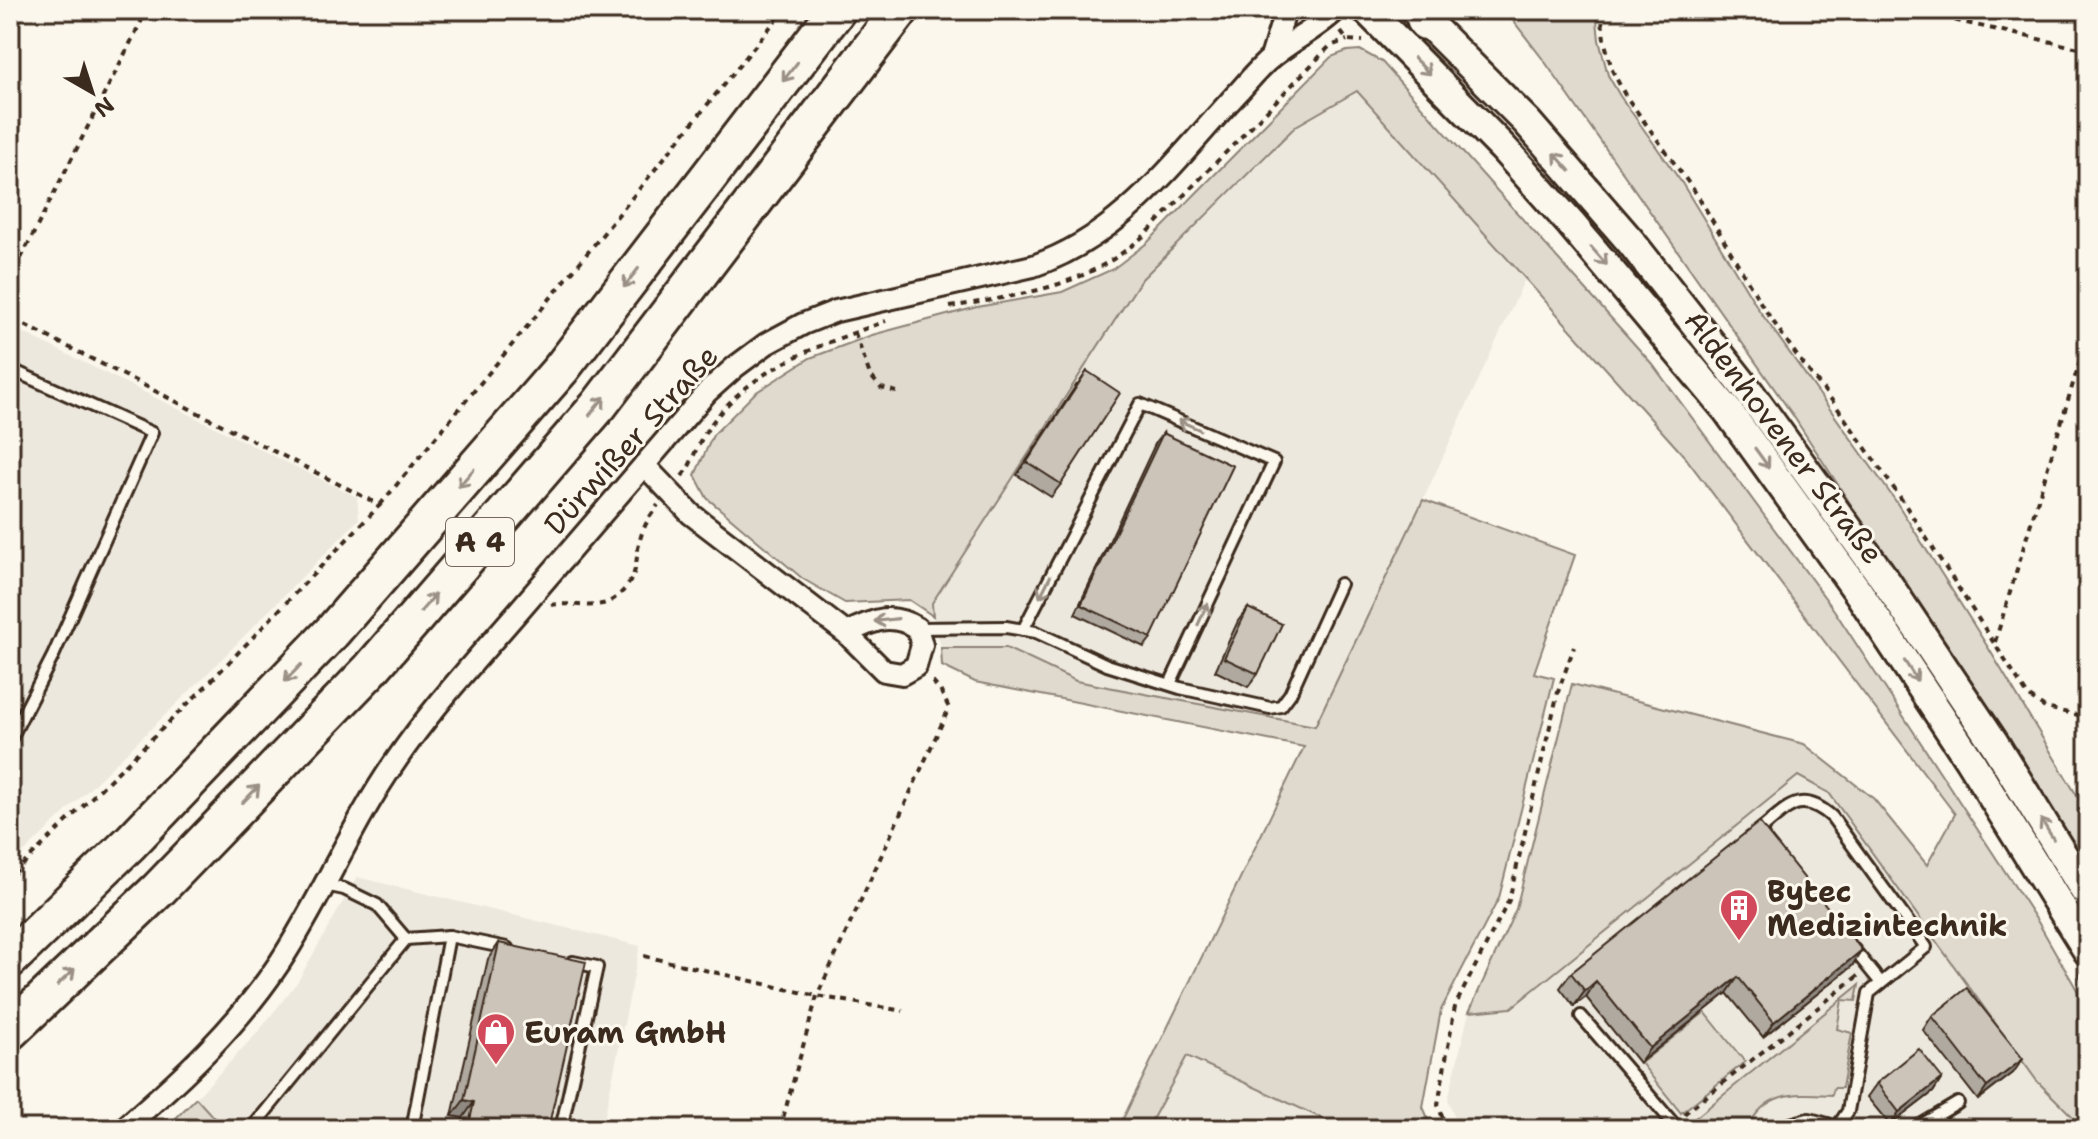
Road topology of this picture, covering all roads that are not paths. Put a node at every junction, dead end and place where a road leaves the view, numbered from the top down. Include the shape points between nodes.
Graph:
1 (837, 10) edge
2 (900, 10) edge
3 (1367, 10) edge
4 (1285, 12) edge
5 (1333, 13) edge
6 (1421, 14) edge
7 (1271, 58) junction
8 (10, 369) edge
9 (644, 465) junction
10 (1340, 584) dead end
11 (917, 628) junction
12 (1023, 630) junction
13 (846, 633) junction
14 (1170, 684) junction
15 (10, 740) edge
16 (1769, 843) edge
17 (325, 885) junction
18 (2088, 896) edge
19 (449, 936) junction
20 (406, 939) junction
21 (1848, 943) edge
22 (523, 952) edge
23 (2081, 958) edge
24 (10, 959) edge
25 (567, 961) edge
26 (1881, 983) junction
27 (1581, 1016) dead end
28 (10, 1031) edge
29 (1958, 1103) dead end
30 (1676, 1126) edge
31 (123, 1129) edge
32 (256, 1129) edge
33 (412, 1129) edge
34 (561, 1129) edge
35 (1791, 1129) edge
36 (1827, 1129) edge
37 (1836, 1129) edge
38 (1914, 1129) edge

1 -> 24 highway, A 4 via 561,369 332,632 129,844
28 -> 2 highway, A 4 via 158,890 370,670 599,405
3 -> 23 main road, Aldenhovener Straße via 1503,148 1727,410 1859,593 1969,759
4 - 7 street, Dürwißer Straße
5 - 7 street, Dürwißer Straße
18 -> 6 main road, Aldenhovener Straße via 1909,615 1749,392 1548,146
7 - 9 street, Dürwißer Straße via 1108,228 1056,259 848,308 803,324 735,367
8 - 15 lane via 152,433
9 - 13 street via 691,514
9 - 17 street, Dürwißer Straße via 394,762
10 - 14 lane via 1281,706 1270,708
11 - 12 lane
11 -> 13 street via 902,618 875,621
11 - 13 street via 922,645 916,666 902,674 884,671
12 - 14 lane
14 -> 12 lane via 1274,462 1140,404
16 - 26 lane via 1759,831 1794,803 1819,806 1832,817 1926,947
17 - 20 lane via 377,905
17 - 31 street, Dürwißer Straße via 280,962 241,1014 189,1071
19 - 20 lane
19 - 22 lane
19 - 33 lane
20 - 32 lane
21 - 26 lane
25 - 34 lane via 597,967
26 - 37 lane via 1869,993 1848,1111
27 - 30 lane
29 - 38 lane
35 - 36 street via 1809,1124

